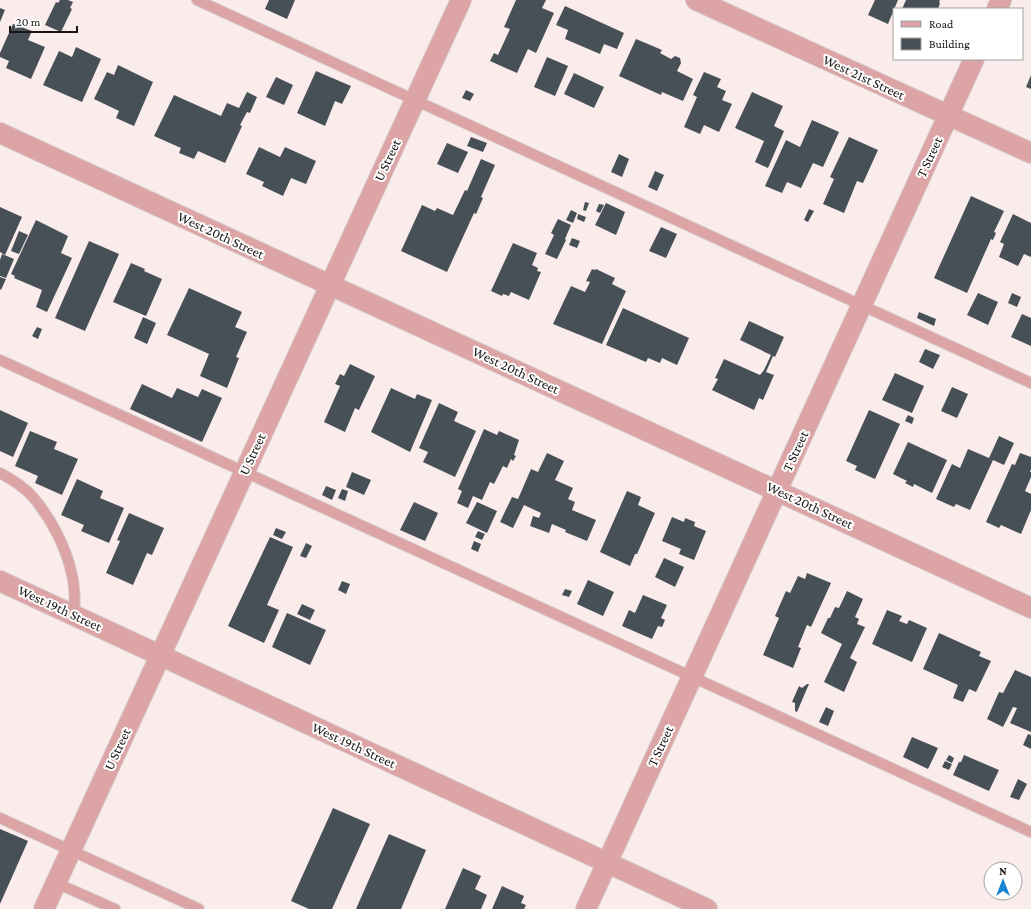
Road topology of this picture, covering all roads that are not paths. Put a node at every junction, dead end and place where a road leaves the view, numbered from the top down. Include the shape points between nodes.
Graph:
1 (197, 0) edge
2 (461, 0) edge
3 (696, 0) edge
4 (974, 60) edge
5 (415, 100) junction
6 (948, 115) junction
7 (0, 133) edge
8 (1031, 153) edge
9 (330, 285) junction
10 (862, 305) junction
11 (0, 360) edge
12 (1031, 383) edge
13 (244, 472) junction
14 (0, 473) edge
15 (777, 490) junction
16 (0, 581) edge
17 (1031, 608) edge
18 (74, 615) junction
19 (160, 654) junction
20 (692, 677) junction
21 (0, 818) edge
22 (1031, 832) edge
23 (71, 850) junction
24 (607, 863) junction
25 (56, 883) junction
26 (44, 909) edge
27 (115, 909) edge
28 (199, 909) edge
29 (586, 909) edge
30 (707, 909) edge

1 - 5 lane
2 - 5 street, U Street
3 - 6 street, West 21st Street
4 - 6 street, T Street
5 - 9 street, U Street
5 - 10 lane
6 - 8 street, West 21st Street
6 - 10 street, T Street
7 - 9 street, West 20th Street
9 - 13 street, U Street
9 - 15 street, West 20th Street
10 - 12 lane
10 - 15 street, T Street
11 - 13 lane
13 - 19 street, U Street
13 - 20 lane
14 - 18 lane via 31,495 50,520 64,548 73,576
15 - 17 street, West 20th Street
15 - 20 street, T Street
16 - 18 street, West 19th Street
18 - 19 street, West 19th Street
19 - 23 street, U Street
19 - 24 street, West 19th Street
20 - 22 lane
20 - 24 street, T Street
21 - 23 lane
23 - 25 street, U Street
23 - 28 lane
24 - 29 street, T Street
24 - 30 street, West 19th Street
25 - 26 street, U Street
25 - 27 lane

